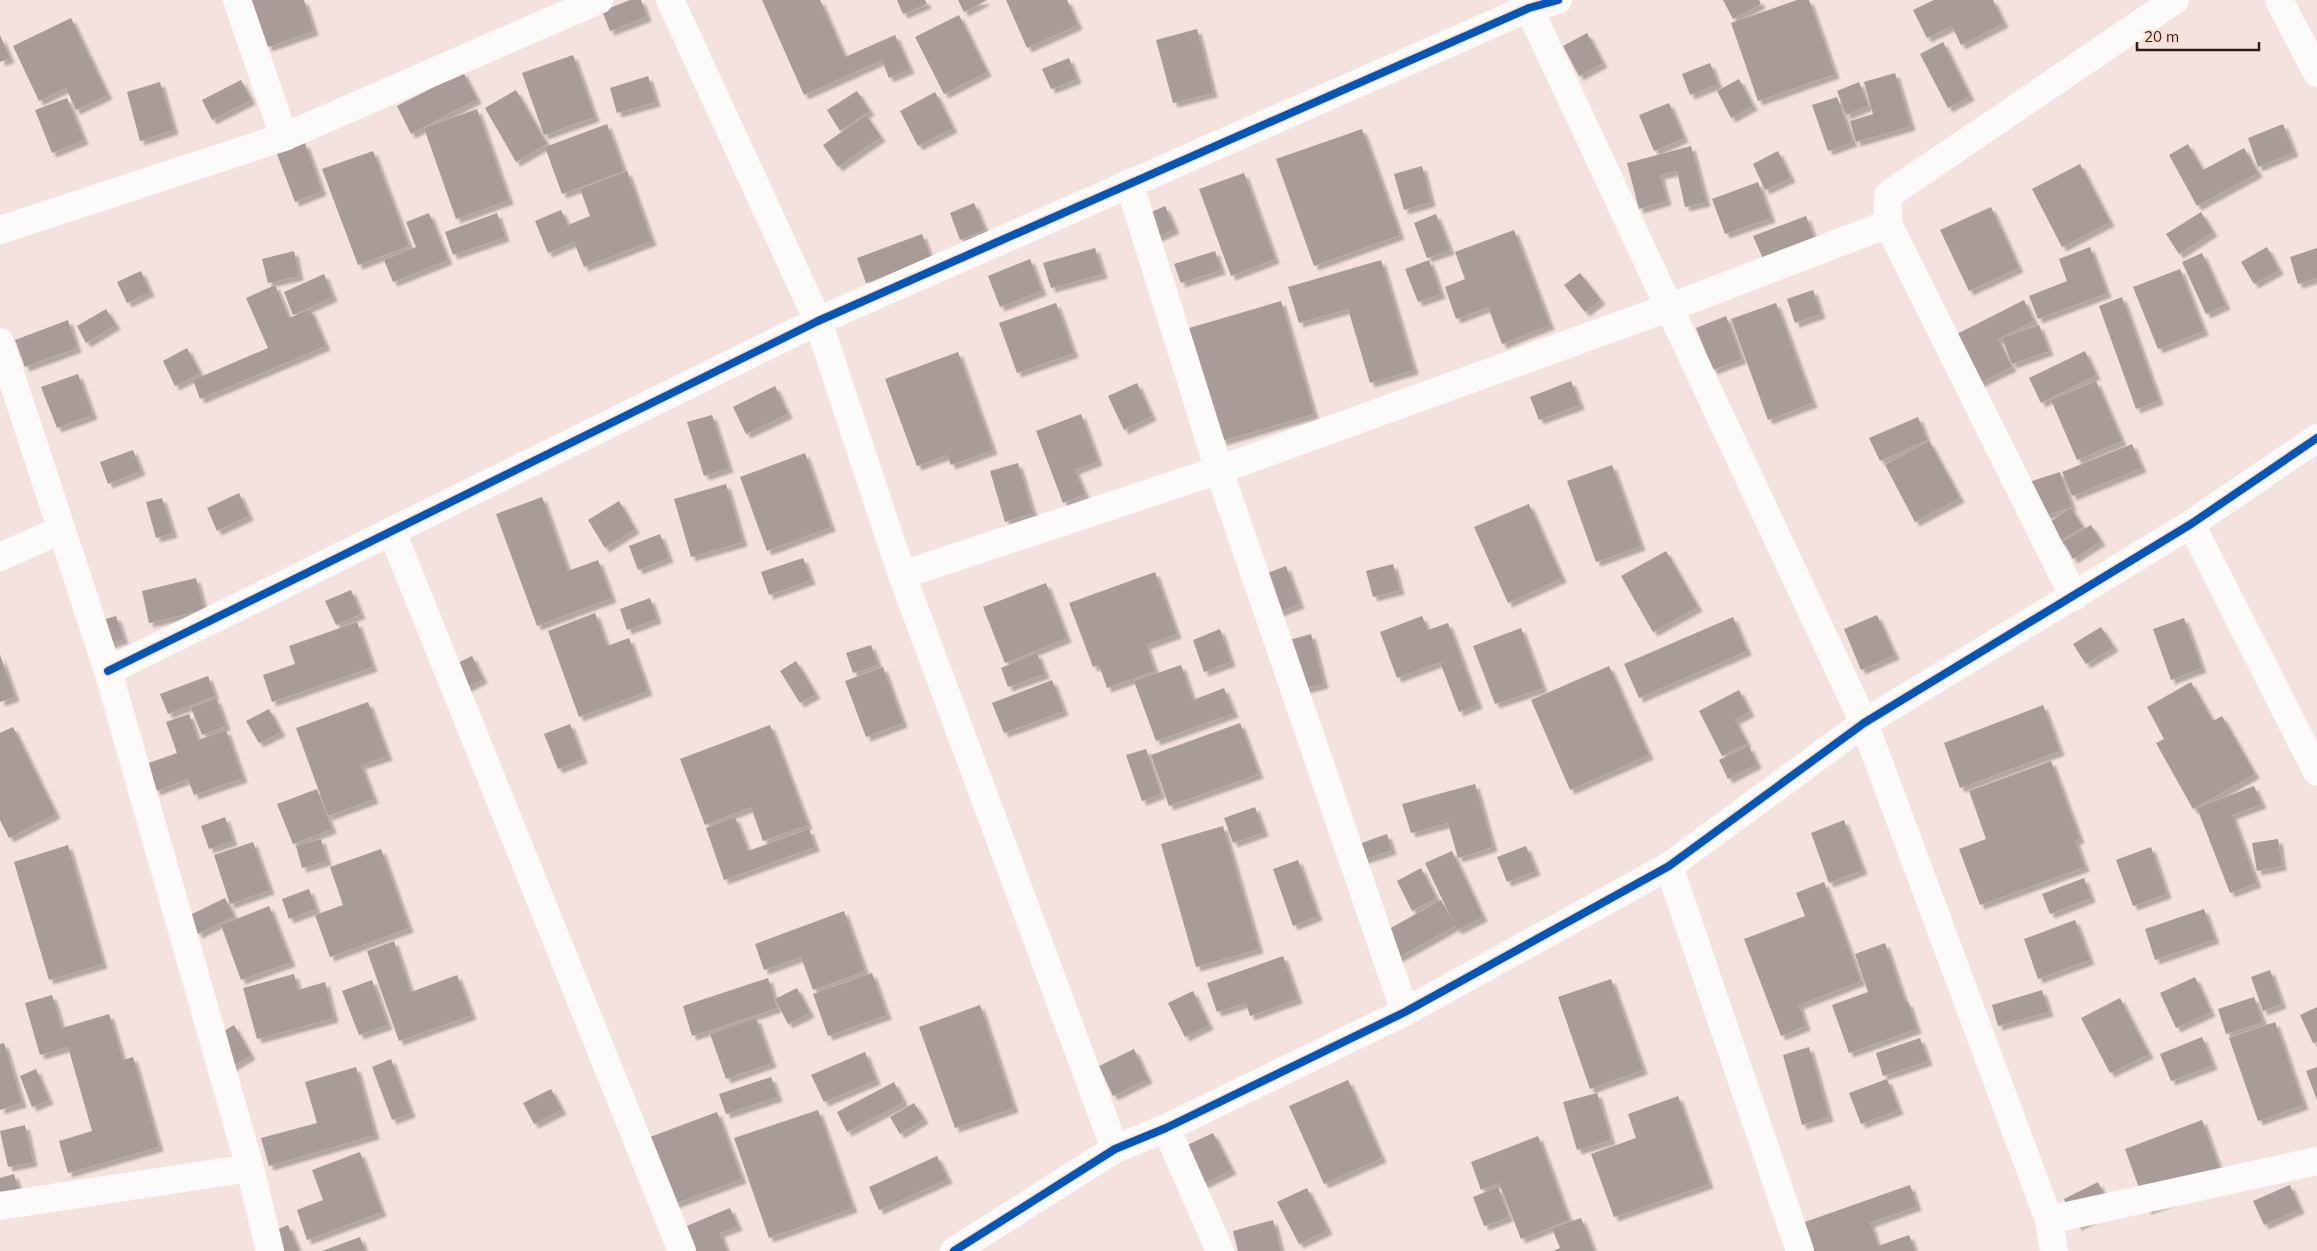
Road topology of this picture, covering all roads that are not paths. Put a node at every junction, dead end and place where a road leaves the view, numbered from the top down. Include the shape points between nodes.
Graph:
1 (237, 0) edge
2 (599, 0) edge
3 (670, 0) edge
4 (1558, 0) edge
5 (2176, 0) edge
6 (2279, 0) edge
7 (1527, 4) edge
8 (2317, 74) edge
9 (284, 137) junction
10 (1129, 183) junction
11 (1888, 224) junction
12 (0, 230) edge
13 (1668, 308) junction
14 (818, 321) junction
15 (0, 342) edge
16 (2317, 438) edge
17 (1219, 470) junction
18 (2190, 524) junction
19 (62, 530) junction
20 (392, 532) junction
21 (0, 557) edge
22 (902, 575) junction
23 (2074, 597) junction
24 (108, 671) junction
25 (1864, 723) junction
26 (2317, 772) edge
27 (1668, 866) junction
28 (1405, 1012) junction
29 (1166, 1128) junction
30 (1115, 1149) junction
31 (2317, 1161) edge
32 (250, 1168) junction
33 (0, 1206) edge
34 (2049, 1220) junction
35 (270, 1251) edge
36 (682, 1251) edge
37 (954, 1251) edge
38 (1220, 1251) edge
39 (1800, 1251) edge
40 (2054, 1251) edge

1 - 9 street
2 - 9 street
3 - 14 street
4 - 7 street
5 - 11 street via 1888,196
6 - 8 street
7 - 10 street
7 - 13 street
9 - 12 street
10 - 14 street
10 - 17 street
11 - 13 street
11 - 23 street
13 - 17 street
13 - 25 street
14 - 20 street
14 - 22 street
15 - 19 street
16 - 18 street
17 - 22 street
17 - 28 street
18 - 23 street
18 - 26 street
19 - 21 street
19 - 24 street
20 - 24 street
20 - 36 street
22 - 30 street
23 - 25 street
24 - 32 street
25 - 27 street
25 - 34 street
27 - 28 street
27 - 39 street
28 - 29 street
29 - 30 street
29 - 38 street
30 - 37 street
31 - 34 street
32 - 33 street
32 - 35 street
34 - 40 street

